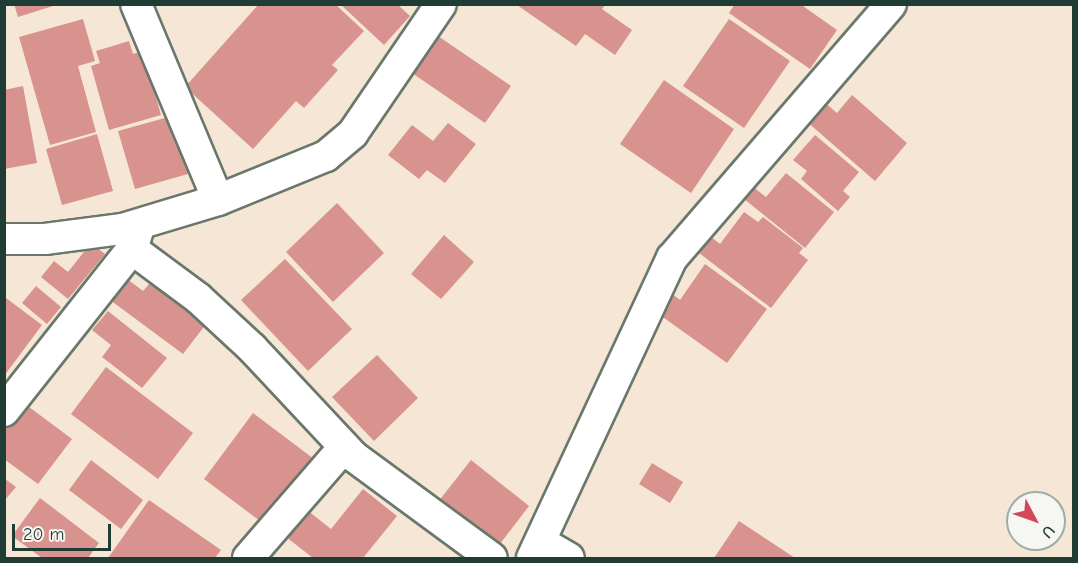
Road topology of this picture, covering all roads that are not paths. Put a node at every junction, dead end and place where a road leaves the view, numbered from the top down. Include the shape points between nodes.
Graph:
1 (136, 4) edge
2 (441, 4) edge
3 (891, 4) edge
4 (218, 200) junction
5 (136, 236) junction
6 (4, 239) edge
7 (4, 411) edge
8 (344, 447) junction
9 (536, 550) edge
10 (248, 558) edge
11 (492, 558) edge
12 (569, 558) edge

1 - 4 street
2 - 4 street via 353,133 326,156
3 - 9 street via 672,258
4 - 5 street
5 - 6 street
5 - 7 street
5 - 8 street via 244,341
8 - 10 street
8 - 11 street
9 - 12 street

